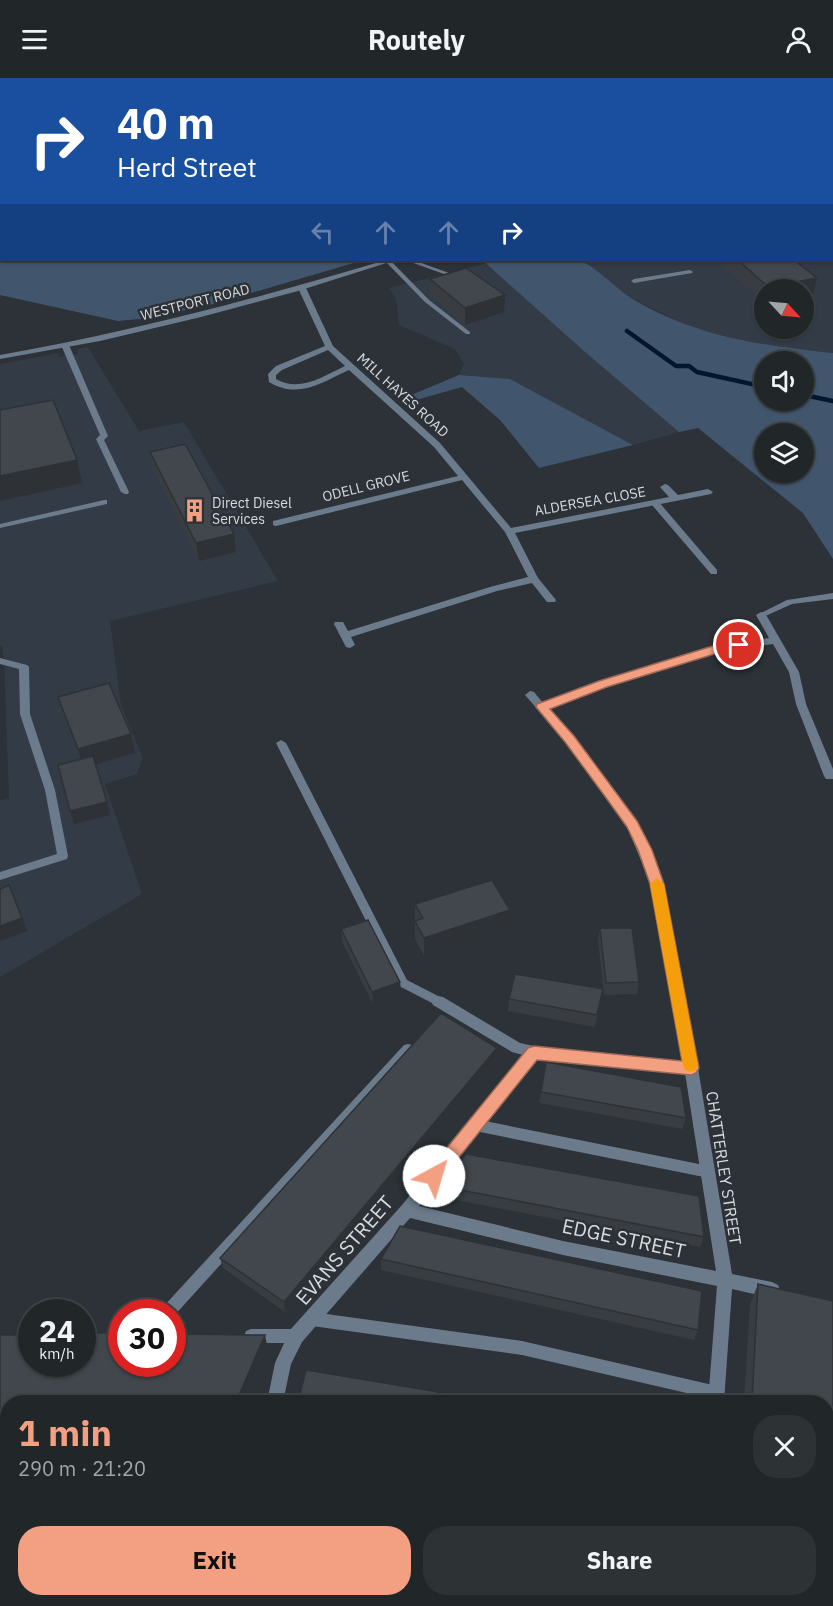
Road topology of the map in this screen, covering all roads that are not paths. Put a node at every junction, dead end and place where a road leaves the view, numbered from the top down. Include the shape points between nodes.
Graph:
1 (387, 261) edge
2 (391, 261) edge
3 (411, 261) edge
4 (690, 272) dead end
5 (446, 273) edge
6 (634, 281) dead end
7 (302, 288) junction
8 (468, 333) dead end
9 (65, 345) junction
10 (329, 347) junction
11 (0, 357) edge
12 (349, 367) junction
13 (463, 477) junction
14 (665, 487) dead end
15 (125, 492) dead end
16 (708, 492) dead end
17 (676, 499) junction
18 (104, 502) dead end
19 (655, 503) junction
20 (276, 523) dead end
21 (0, 526) edge
22 (509, 531) junction
23 (714, 572) dead end
24 (534, 579) junction
25 (833, 596) edge
26 (551, 600) dead end
27 (761, 615) joint
28 (339, 624) dead end
29 (777, 640) junction
30 (0, 661) edge
31 (530, 695) dead end
32 (542, 707) junction
33 (281, 742) dead end
34 (830, 776) dead end
35 (0, 876) edge
36 (441, 1008) joint
37 (415, 1041) edge
38 (534, 1053) junction
39 (691, 1068) junction
40 (476, 1125) junction
41 (709, 1172) junction
42 (407, 1210) junction
43 (725, 1280) junction
44 (790, 1294) edge
45 (180, 1299) edge
46 (312, 1319) junction
47 (240, 1335) edge
48 (296, 1336) junction
49 (277, 1395) edge
50 (705, 1395) edge
51 (717, 1395) edge

1 - 7 street, WESTPORT ROAD
2 - 8 lane via 428,301
3 - 5 lane
4 - 6 lane
7 - 9 street, WESTPORT ROAD via 227,310
7 - 10 street, MILL HAYES ROAD
9 - 11 street, WESTPORT ROAD
9 - 15 lane via 104,436 100,439
10 - 12 street, MILL HAYES ROAD
10 - 12 street via 279,368 272,374 272,380 290,389 304,387
12 - 13 street, MILL HAYES ROAD via 437,445
13 - 20 street, ODELL GROVE
13 - 22 street, MILL HAYES ROAD
14 - 17 street, ALDERSEA CLOSE
16 - 17 street, ALDERSEA CLOSE
17 - 19 street, ALDERSEA CLOSE
18 - 21 lane
19 - 22 street, ALDERSEA CLOSE
19 - 23 lane
22 - 24 street, MILL HAYES ROAD
24 - 26 street, MILL HAYES ROAD
24 - 28 street via 348,640
25 - 27 lane via 790,602
27 - 29 street
29 - 32 street via 720,648
29 - 34 street via 795,672 801,704
30 - 35 lane via 24,667 25,714 50,790 63,856
31 - 32 street, CHATTERLEY STREET
32 - 39 street, CHATTERLEY STREET via 614,800 645,850 657,884
33 - 36 lane via 403,983
36 - 38 street
37 - 45 lane
38 - 39 street
38 - 40 street, EVANS STREET
39 - 41 street, CHATTERLEY STREET
40 - 41 lane
40 - 42 street, EVANS STREET
41 - 43 street, CHATTERLEY STREET
42 - 43 street, EDGE STREET via 563,1248
42 - 46 street, EVANS STREET
43 - 44 street, EDGE STREET
43 - 51 street, CHATTERLEY STREET
46 - 48 street, EVANS STREET
46 - 50 lane via 522,1348
47 - 48 lane
48 - 49 street, EVANS STREET via 283,1363

